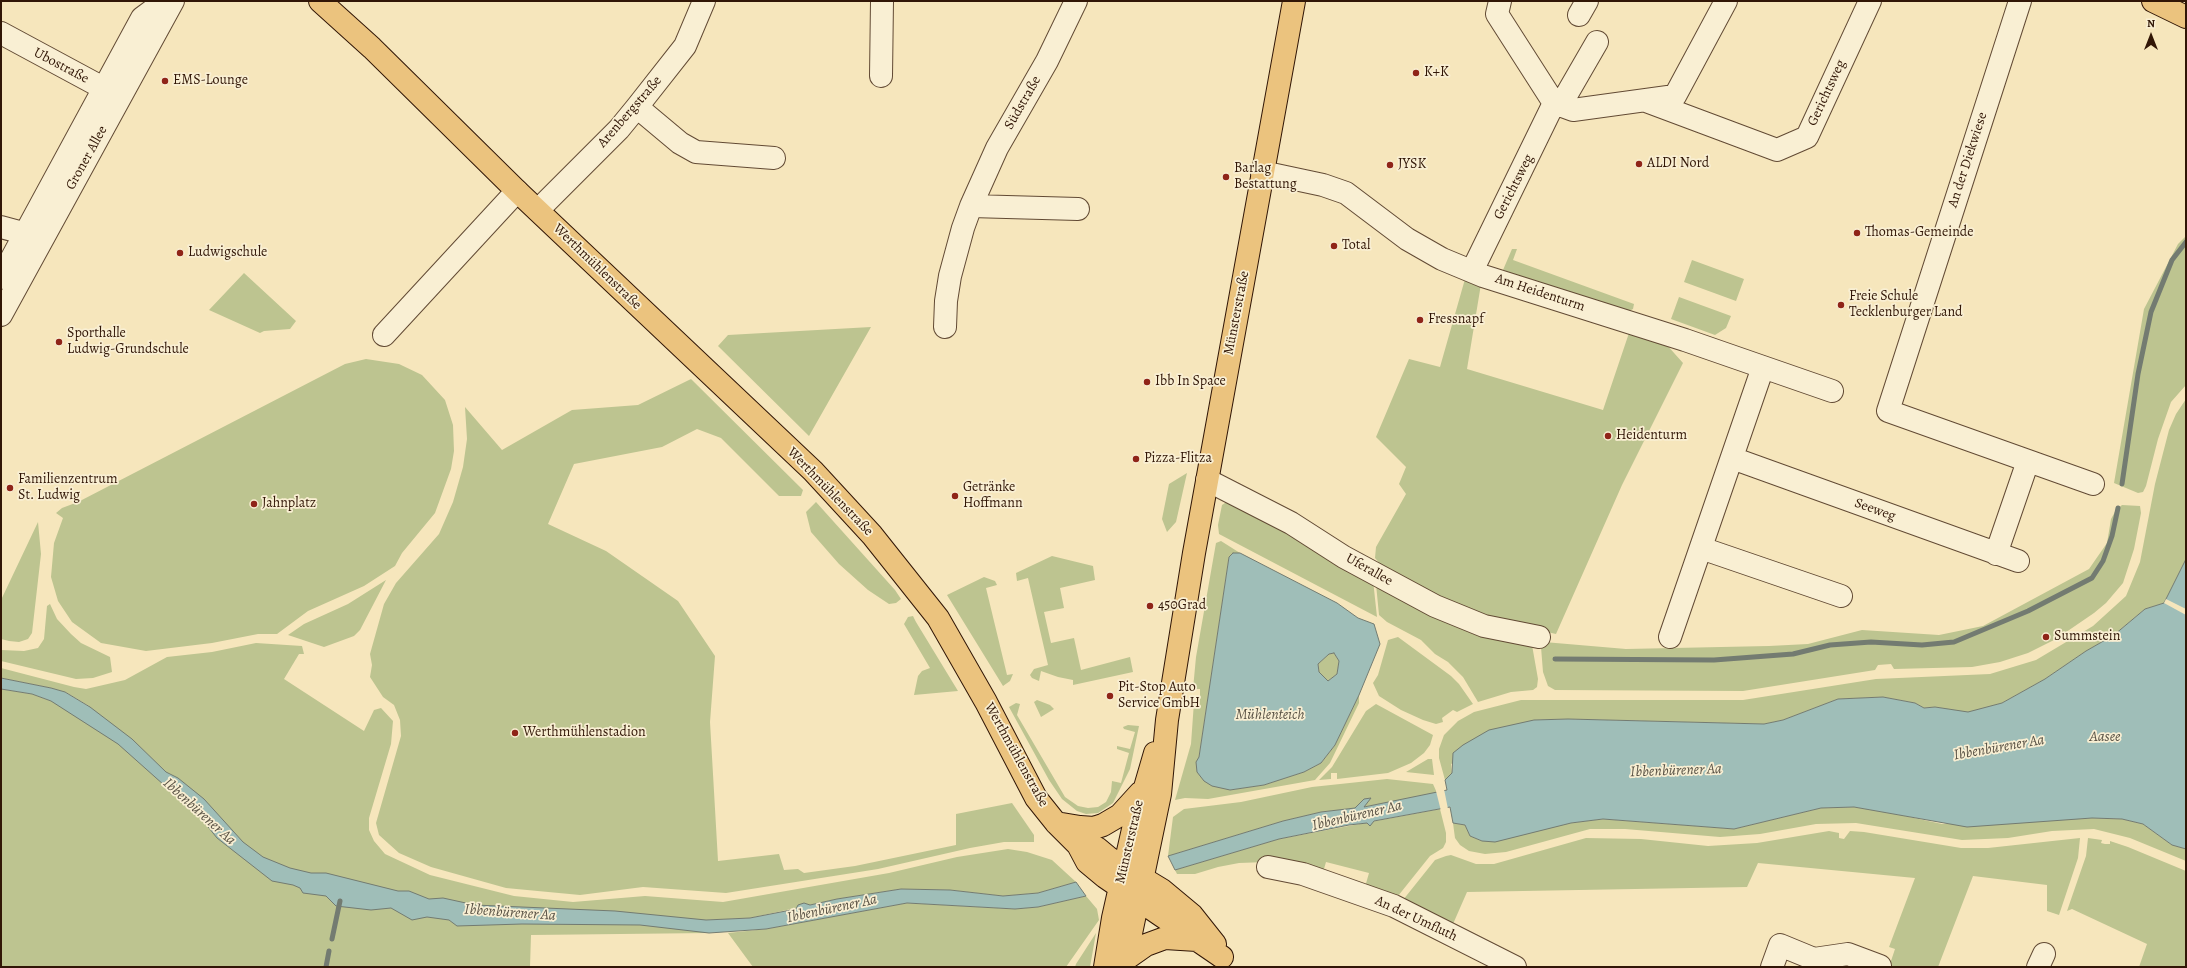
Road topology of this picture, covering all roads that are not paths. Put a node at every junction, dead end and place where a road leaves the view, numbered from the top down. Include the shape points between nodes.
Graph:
1 (165, 1) edge
2 (173, 1) edge
3 (320, 1) edge
4 (704, 1) edge
5 (882, 1) edge
6 (1076, 1) edge
7 (1294, 1) edge
8 (1500, 1) edge
9 (1726, 1) edge
10 (1870, 1) edge
11 (2020, 1) edge
12 (2153, 1) edge
13 (2186, 17) edge
14 (1, 33) edge
15 (1597, 42) dead end
16 (881, 76) dead end
17 (114, 92) junction
18 (1645, 101) junction
19 (1557, 105) junction
20 (637, 108) junction
21 (774, 158) dead end
22 (1262, 172) junction
23 (517, 191) junction
24 (971, 206) junction
25 (1078, 209) dead end
26 (538, 210) junction
27 (1, 227) edge
28 (34, 236) junction
29 (1472, 271) junction
30 (1, 278) edge
31 (1, 315) edge
32 (945, 327) dead end
33 (384, 335) dead end
34 (1763, 367) junction
35 (1832, 390) dead end
36 (1732, 458) junction
37 (2028, 461) junction
38 (1207, 480) junction
39 (2093, 484) dead end
40 (1701, 548) junction
41 (1996, 554) junction
42 (2018, 561) dead end
43 (1841, 596) dead end
44 (1670, 636) dead end
45 (1539, 637) dead end
46 (1166, 720) junction
47 (1142, 790) junction
48 (1056, 823) junction
49 (1268, 867) dead end
50 (1122, 877) junction
51 (1141, 889) junction
52 (1197, 940) junction
53 (1226, 962) edge
54 (1125, 963) edge
55 (1880, 966) dead end
56 (1105, 967) edge
57 (1514, 967) edge
58 (1772, 967) edge

1 - 17 street, Groner Allee via 142,18
2 - 17 street, Groner Allee
3 - 23 main road, Werthmühlenstraße via 372,48
4 - 20 street, Arenbergstraße via 685,46
5 - 16 street
6 - 24 street, Südstraße via 1047,61 997,148
7 - 22 main road, Münsterstraße
8 - 19 street via 1497,14
9 - 18 street, Gerichtsweg via 1675,96
10 - 18 street, Gerichtsweg via 1807,137 1801,140 1777,150
11 - 37 street, An der Diekwiese via 1888,411
12 - 13 main road
14 - 17 street, Ubostraße
15 - 19 street, Gerichtsweg
17 - 28 street, Groner Allee
18 - 19 street, Gerichtsweg via 1573,110
19 - 29 street, Gerichtsweg
20 - 21 street via 680,143 696,152
20 - 26 street, Arenbergstraße
22 - 29 street, Am Heidenturm via 1323,185 1346,193 1407,239 1442,260
22 - 38 main road, Münsterstraße
23 - 26 main road, Werthmühlenstraße
23 - 33 street
24 - 25 street
24 - 32 street, Südstraße via 950,276
26 - 48 main road, Werthmühlenstraße via 813,471 872,535 938,618 1036,798
27 - 28 street
28 - 30 street, Groner Allee
28 - 31 street, Groner Allee
29 - 34 street, Am Heidenturm
34 - 35 street, Am Heidenturm
34 - 36 street
36 - 40 street
36 - 41 street, Seeweg
37 - 39 street
37 - 41 street
38 - 45 street, Uferallee via 1291,524 1344,557 1435,606 1484,626
38 - 46 main road, Münsterstraße
40 - 43 street
40 - 44 street
41 - 42 street, Seeweg
46 - 47 main road, Münsterstraße
46 - 51 main road, Münsterstraße via 1160,794
47 - 48 main road via 1120,815 1103,825 1080,828
47 - 50 main road, Münsterstraße
48 - 50 main road, Werthmühlenstraße via 1078,845 1087,862 1105,877
49 - 57 street, An der Umfluth via 1303,874 1394,906
50 - 51 main road, Werthmühlenstraße
50 - 56 main road, Münsterstraße
51 - 52 main road
51 - 53 main road via 1162,890 1192,915 1210,936
51 - 54 main road, Münsterstraße
52 - 53 main road
52 - 54 main road via 1164,938 1146,945
55 - 58 street via 1848,954 1814,959 1780,945

